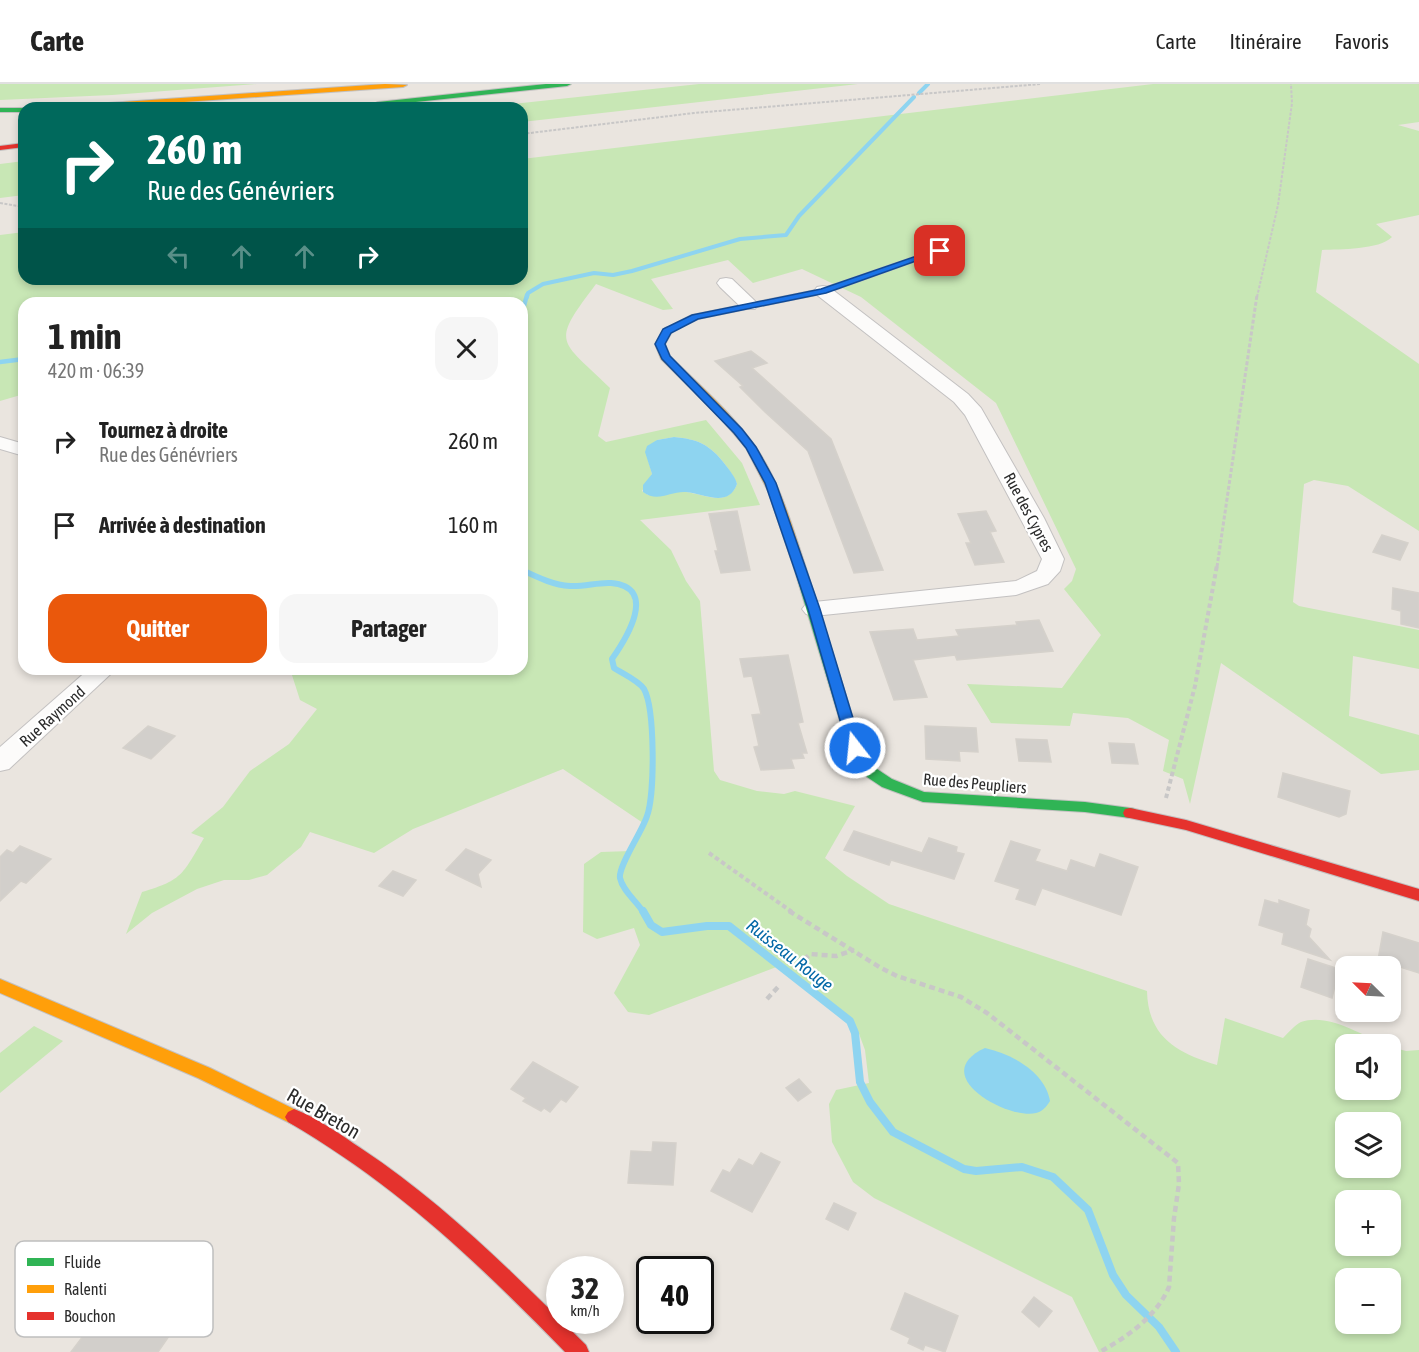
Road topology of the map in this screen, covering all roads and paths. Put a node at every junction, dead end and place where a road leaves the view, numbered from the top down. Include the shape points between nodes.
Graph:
1 (409, 84) edge
2 (567, 84) edge
3 (1041, 84) edge
4 (1291, 84) edge
5 (404, 85) edge
6 (153, 102) edge
7 (240, 102) edge
8 (403, 102) edge
9 (0, 110) edge
10 (18, 110) edge
11 (528, 133) edge
12 (18, 145) edge
13 (0, 147) edge
14 (0, 203) edge
15 (18, 206) edge
16 (940, 251) dead end
17 (726, 284) dead end
18 (823, 291) junction
19 (750, 305) junction
20 (0, 444) edge
21 (18, 448) edge
22 (814, 609) junction
23 (97, 675) edge
24 (0, 762) edge
25 (1161, 819) junction
26 (709, 853) dead end
27 (1419, 895) edge
28 (854, 950) junction
29 (797, 968) dead end
30 (0, 986) edge
31 (778, 987) dead end
32 (766, 999) dead end
33 (579, 1352) edge
34 (1100, 1352) edge

1 - 5 main road
2 - 8 main road
3 - 11 path via 694,113
4 - 25 path via 1292,103 1278,205 1257,295 1216,575 1196,686
5 - 6 main road
5 - 7 main road
9 - 10 main road
12 - 13 main road
14 - 15 path
16 - 18 main road
17 - 19 street
18 - 19 main road
18 - 22 street, Rue des Cypres via 974,412 1053,559 1039,581 1016,588
19 - 22 main road, Rue des Peupliers via 684,321 667,331 660,344 665,357 738,431 762,465
20 - 21 street
22 - 25 main road, Rue des Peupliers via 855,748 872,773 886,783 923,797 1085,807
23 - 24 street, Rue Raymond
25 - 27 main road, Rue des Peupliers
26 - 28 path via 774,901
28 - 29 path via 836,956 810,954
28 - 34 path via 897,976 961,997 987,1013 1179,1163 1169,1288 1136,1330
30 - 33 main road, Rue Breton via 190,1067 271,1105 356,1153 437,1214
31 - 32 path

